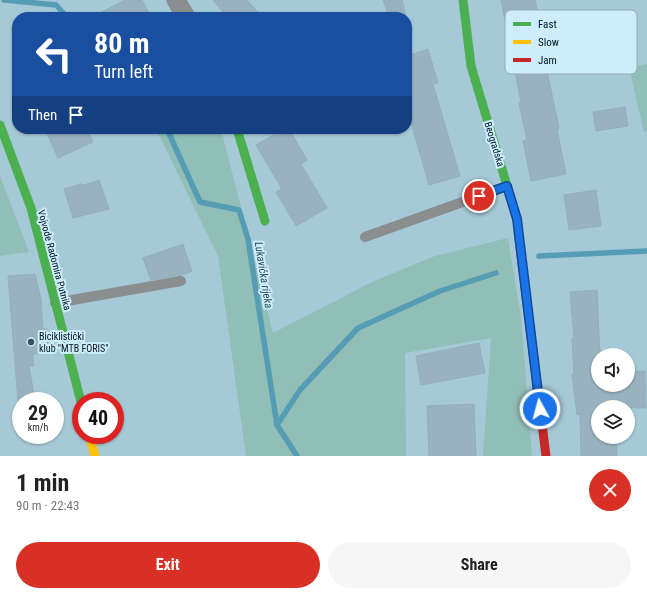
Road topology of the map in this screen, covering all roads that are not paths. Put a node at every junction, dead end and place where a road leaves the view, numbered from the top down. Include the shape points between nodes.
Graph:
1 (176, 0) edge
2 (463, 0) edge
3 (183, 12) edge
4 (0, 125) edge
5 (239, 134) edge
6 (507, 186) junction
7 (265, 221) dead end
8 (365, 237) dead end
9 (181, 281) dead end
10 (55, 303) junction
11 (78, 392) edge
12 (92, 444) edge
13 (95, 456) edge
14 (546, 456) edge

1 - 3 street
2 - 6 street, Beogradska via 471,66
4 - 10 street, Vojvode Radomira Putnika via 30,208
5 - 7 street
6 - 8 lane
6 - 14 street, Beogradska via 517,219
9 - 10 lane
10 - 11 street, Vojvode Radomira Putnika
12 - 13 street

